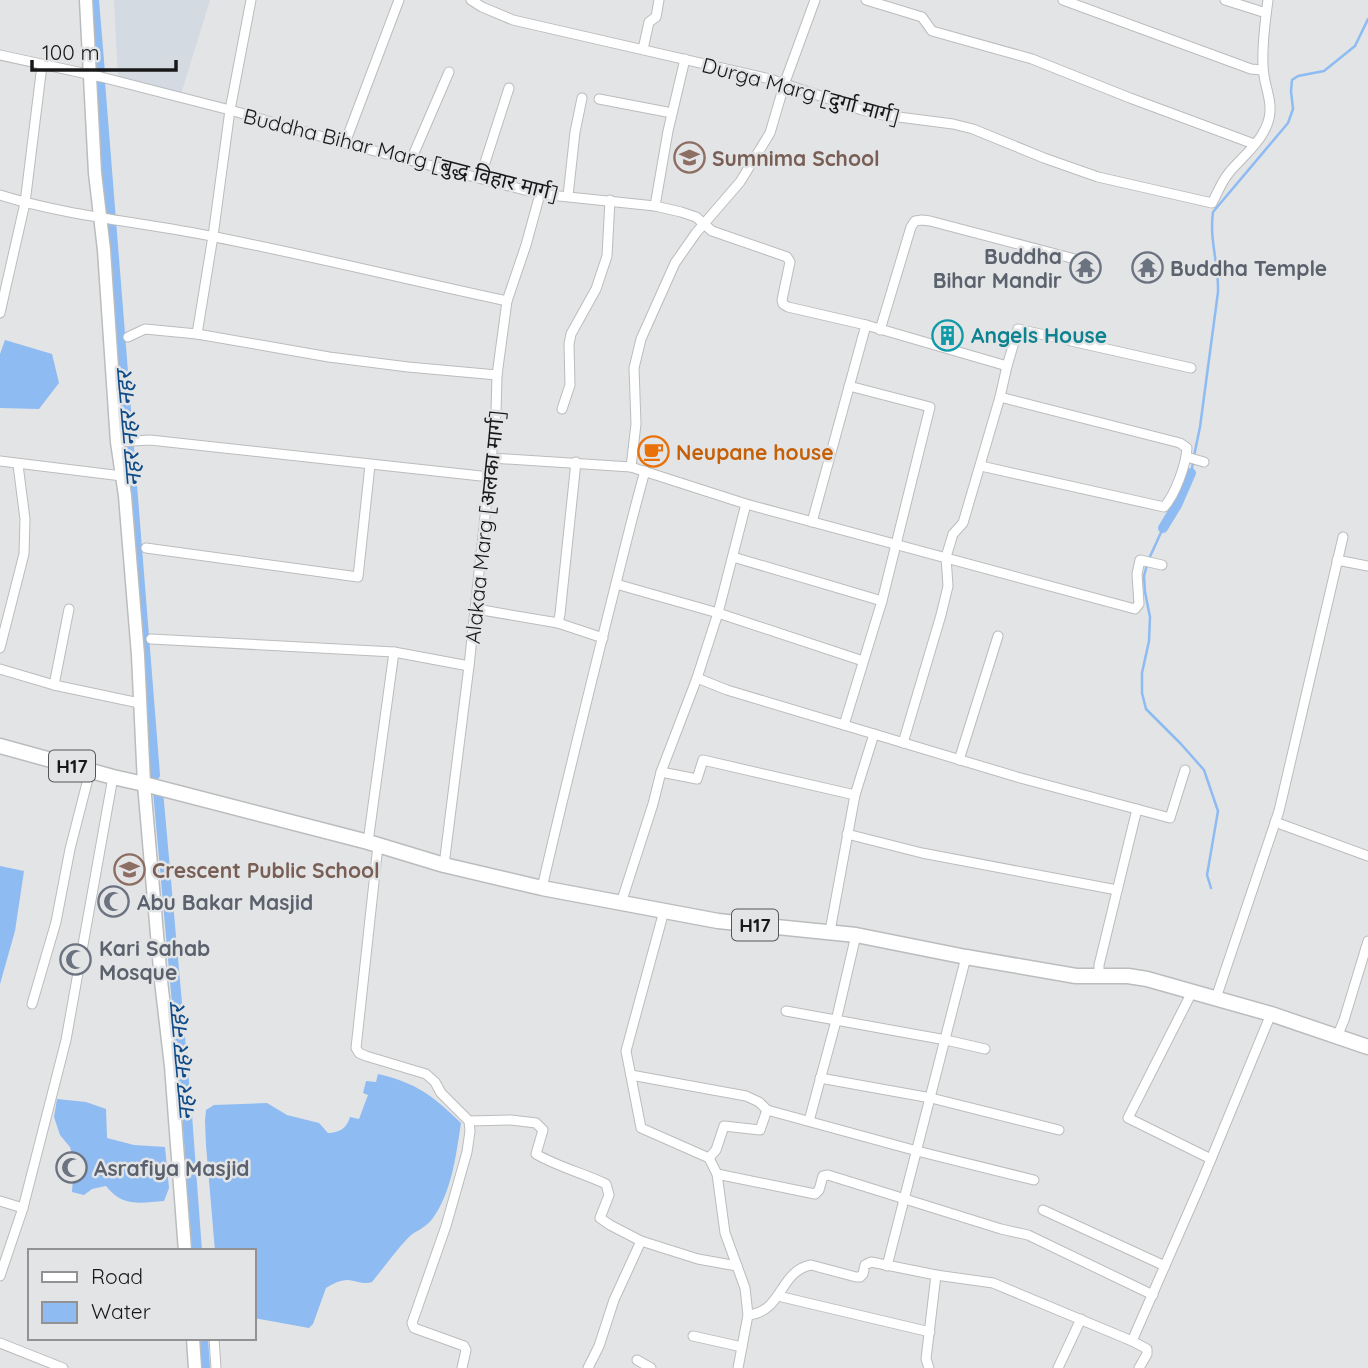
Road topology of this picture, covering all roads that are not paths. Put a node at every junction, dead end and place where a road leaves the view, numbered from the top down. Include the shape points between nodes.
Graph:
1 (86, 0) edge
2 (251, 0) edge
3 (399, 0) edge
4 (471, 0) edge
5 (659, 0) edge
6 (815, 0) edge
7 (866, 0) edge
8 (1063, 0) edge
9 (1225, 0) edge
10 (1268, 0) edge
11 (1266, 13) junction
12 (643, 49) junction
13 (0, 55) edge
14 (685, 59) junction
15 (42, 65) junction
16 (1262, 70) junction
17 (449, 72) dead end
18 (90, 75) junction
19 (785, 82) junction
20 (509, 88) dead end
21 (582, 98) dead end
22 (599, 99) dead end
23 (230, 110) junction
24 (672, 113) junction
25 (345, 143) junction
26 (1254, 144) junction
27 (411, 160) junction
28 (480, 178) junction
29 (540, 194) junction
30 (0, 195) edge
31 (568, 197) junction
32 (610, 200) junction
33 (25, 203) junction
34 (655, 206) junction
35 (102, 218) junction
36 (705, 224) junction
37 (213, 236) junction
38 (1075, 259) dead end
39 (507, 301) junction
40 (0, 313) edge
41 (866, 325) junction
42 (880, 330) junction
43 (197, 334) junction
44 (128, 337) dead end
45 (1007, 366) junction
46 (1191, 368) dead end
47 (497, 375) junction
48 (849, 386) junction
49 (1000, 397) junction
50 (562, 409) dead end
51 (119, 441) junction
52 (1186, 457) junction
53 (492, 458) junction
54 (0, 461) edge
55 (576, 462) junction
56 (1204, 462) dead end
57 (18, 465) junction
58 (370, 465) junction
59 (981, 466) junction
60 (631, 467) junction
61 (645, 471) junction
62 (122, 476) junction
63 (489, 477) junction
64 (746, 504) junction
65 (812, 522) junction
66 (1343, 537) dead end
67 (897, 545) junction
68 (146, 548) dead end
69 (733, 557) junction
70 (946, 557) junction
71 (1337, 560) junction
72 (1162, 565) dead end
73 (1368, 566) edge
74 (616, 584) junction
75 (882, 601) junction
76 (69, 608) dead end
77 (476, 609) junction
78 (718, 614) junction
79 (558, 623) junction
80 (998, 636) dead end
81 (603, 638) junction
82 (151, 639) dead end
83 (0, 648) edge
84 (394, 652) junction
85 (863, 661) junction
86 (470, 666) junction
87 (0, 669) edge
88 (697, 678) junction
89 (54, 685) junction
90 (139, 703) junction
91 (844, 725) junction
92 (874, 734) junction
93 (903, 743) junction
94 (0, 746) edge
95 (959, 760) junction
96 (1185, 770) dead end
97 (90, 771) junction
98 (661, 772) junction
99 (113, 777) junction
100 (144, 783) junction
101 (855, 795) junction
102 (1137, 809) junction
103 (1275, 822) junction
104 (847, 834) junction
105 (373, 844) junction
106 (1368, 856) edge
107 (444, 865) junction
108 (542, 888) junction
109 (1117, 890) junction
110 (621, 903) junction
111 (664, 911) junction
112 (830, 931) junction
113 (856, 935) junction
114 (1368, 941) edge
115 (966, 957) junction
116 (1099, 977) junction
117 (1192, 992) junction
118 (1216, 998) junction
119 (32, 1004) dead end
120 (786, 1011) dead end
121 (1271, 1014) junction
122 (836, 1021) junction
123 (1337, 1037) junction
124 (946, 1040) junction
125 (1368, 1047) edge
126 (985, 1049) dead end
127 (631, 1075) junction
128 (820, 1078) junction
129 (931, 1098) junction
130 (767, 1110) junction
131 (469, 1121) junction
132 (809, 1121) junction
133 (1059, 1129) dead end
134 (918, 1151) junction
135 (709, 1158) junction
136 (1211, 1158) junction
137 (717, 1174) junction
138 (1034, 1180) dead end
139 (905, 1198) junction
140 (0, 1201) edge
141 (23, 1208) junction
142 (1043, 1210) dead end
143 (641, 1241) junction
144 (184, 1249) edge
145 (3, 1254) edge
146 (737, 1266) junction
147 (887, 1266) junction
148 (1165, 1266) junction
149 (936, 1275) junction
150 (0, 1276) edge
151 (1153, 1294) junction
152 (778, 1296) junction
153 (748, 1315) junction
154 (1081, 1319) junction
155 (930, 1332) junction
156 (693, 1336) dead end
157 (192, 1340) edge
158 (214, 1340) edge
159 (1132, 1342) junction
160 (0, 1343) edge
161 (742, 1347) junction
162 (637, 1360) dead end
163 (63, 1368) edge
164 (195, 1368) edge
165 (216, 1368) edge
166 (462, 1368) edge
167 (588, 1368) edge
168 (651, 1368) edge
169 (738, 1368) edge
170 (929, 1368) edge
171 (1058, 1368) edge
172 (1139, 1368) edge

1 - 18 street
2 - 23 street
3 - 25 street
4 - 12 street, Durga Marg [दुर्गा मार्ग] via 513,20
5 - 12 street
6 - 19 street
7 - 26 street via 922,17 932,31 1032,59
8 - 16 street
9 - 11 street
10 - 11 street
11 - 16 street
12 - 14 street, Durga Marg [दुर्गा मार्ग]
13 - 15 street, Buddha Bihar Marg [बुद्ध विहार मार्ग]
14 - 19 street, Durga Marg [दुर्गा मार्ग]
14 - 24 street
15 - 18 street, Buddha Bihar Marg [बुद्ध विहार मार्ग]
15 - 33 street
16 - 26 street via 1270,106 1263,135
17 - 27 street
18 - 23 street, Buddha Bihar Marg [बुद्ध विहार मार्ग]
18 - 35 street via 94,173
19 - 26 street, Durga Marg [दुर्गा मार्ग] via 872,112 973,129 1098,177 1212,203 1226,176
19 - 36 street via 763,146
20 - 28 street
21 - 31 street
22 - 24 street
23 - 25 street, Buddha Bihar Marg [बुद्ध विहार मार्ग]
23 - 37 street
24 - 34 street
25 - 27 street, Buddha Bihar Marg [बुद्ध विहार मार्ग]
27 - 28 street, Buddha Bihar Marg [बुद्ध विहार मार्ग]
28 - 29 street, Buddha Bihar Marg [बुद्ध विहार मार्ग]
29 - 31 street, Buddha Bihar Marg [बुद्ध विहार मार्ग]
29 - 39 street, Alakaa Marg [अलका मार्ग]
30 - 33 street
31 - 32 street, Buddha Bihar Marg [बुद्ध विहार मार्ग]
32 - 34 street, Buddha Bihar Marg [बुद्ध विहार मार्ग]
32 - 50 street via 607,256 596,289 571,334 570,385
33 - 35 street
33 - 40 street
34 - 36 street, Buddha Bihar Marg [बुद्ध विहार मार्ग] via 696,217
35 - 37 street
35 - 51 street
36 - 41 street, Buddha Bihar Marg [बुद्ध विहार मार्ग] via 712,231 787,257 783,304
36 - 60 street via 667,276 639,348 634,368 636,424
37 - 39 street
37 - 43 street
38 - 42 street via 915,221
39 - 47 street, Alakaa Marg [अलका मार्ग]
41 - 42 street, Buddha Bihar Marg [बुद्ध विहार मार्ग]
41 - 48 street
42 - 45 street, Buddha Bihar Marg [बुद्ध विहार मार्ग]
43 - 44 street via 145,329
43 - 47 street via 330,357
45 - 46 street via 1018,329
45 - 49 street
47 - 53 street, Alakaa Marg [अलका मार्ग]
48 - 65 street
48 - 67 street via 930,407
49 - 52 street via 1180,443 1187,448
49 - 59 street
51 - 58 street via 150,440
51 - 62 street
52 - 56 street
52 - 59 street via 1164,507
53 - 55 street
53 - 63 street, Alakaa Marg [अलका मार्ग]
54 - 57 street
55 - 60 street
55 - 79 street
57 - 62 street
57 - 83 street via 25,519 23,554
58 - 63 street
58 - 68 street via 358,577
59 - 70 street
60 - 61 street
61 - 64 street
61 - 74 street
62 - 90 street
63 - 77 street, Alakaa Marg [अलका मार्ग]
64 - 65 street
64 - 69 street
65 - 67 street
66 - 71 street
67 - 70 street
67 - 75 street
69 - 75 street
69 - 78 street
70 - 72 street via 1135,608 1139,604 1140,560
70 - 93 street via 948,586
71 - 73 street
71 - 103 street
74 - 78 street
74 - 81 street
75 - 85 street
76 - 89 street
77 - 79 street
77 - 86 street, Alakaa Marg [अलका मार्ग]
78 - 85 street
78 - 88 street
79 - 81 street
80 - 95 street
81 - 108 street
82 - 84 street
84 - 86 street
84 - 105 street
85 - 91 street
86 - 107 street, Alakaa Marg [अलका मार्ग]
87 - 89 street
88 - 91 street
88 - 98 street
89 - 90 street
90 - 100 street
91 - 92 street
92 - 93 street
92 - 101 street
93 - 95 street
94 - 97 main road, H17
95 - 102 street
96 - 102 street via 1170,818
97 - 99 main road, H17
97 - 119 street
98 - 101 street via 697,779 703,760
98 - 110 street
99 - 100 main road, H17
99 - 141 street via 66,1040
100 - 105 main road, H17
100 - 144 street
101 - 104 street
102 - 109 street
103 - 106 street
103 - 118 street
104 - 109 street
104 - 112 street
105 - 107 main road, H17
105 - 131 street via 356,1048 366,1056 426,1074
107 - 108 main road, H17
108 - 110 main road, H17
109 - 116 street
110 - 111 main road, H17
111 - 112 main road, H17 via 732,923
111 - 127 street via 626,1051
112 - 113 main road, H17
113 - 115 main road, H17
113 - 122 street
114 - 123 street
115 - 116 main road, H17
115 - 124 street
116 - 117 main road, H17 via 1147,979
117 - 118 main road, H17
117 - 136 street via 1128,1118
118 - 121 main road, H17
120 - 122 street
121 - 123 main road, H17
121 - 136 street
122 - 124 street
122 - 128 street
123 - 125 main road, H17
124 - 126 street
124 - 129 street
127 - 130 street via 746,1096
127 - 135 street via 641,1128
128 - 129 street
128 - 132 street
129 - 133 street
129 - 134 street
130 - 132 street
130 - 135 street via 760,1130 724,1126
131 - 143 street via 536,1123 543,1130 536,1154 606,1184 609,1195 600,1218
131 - 166 street via 467,1152 412,1323 414,1328 464,1346
132 - 134 street
134 - 138 street
134 - 139 street
135 - 137 street
136 - 148 street
137 - 139 street via 815,1194 823,1176 828,1175
137 - 146 street via 725,1233
139 - 147 street
139 - 151 street via 1028,1235
140 - 141 street
141 - 145 street
142 - 148 street
143 - 146 street
143 - 167 street
145 - 150 street
146 - 153 street
147 - 149 street
147 - 152 street via 868,1263 856,1277 811,1265 793,1274
148 - 151 street
149 - 154 street via 993,1283
149 - 155 street
151 - 159 street
152 - 153 street via 768,1309
152 - 155 street
153 - 161 street
154 - 159 street
154 - 171 street
155 - 170 street
156 - 161 street
157 - 164 street
158 - 165 street
159 - 172 street via 1147,1349
160 - 163 street
161 - 169 street
162 - 168 street

